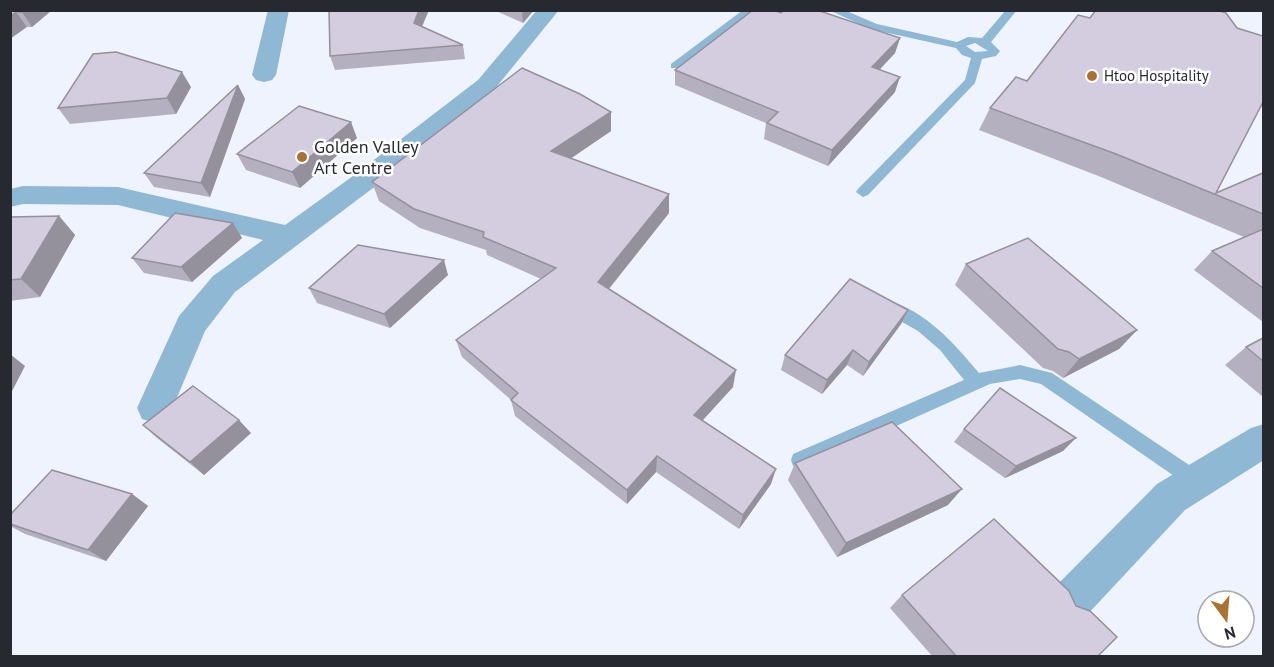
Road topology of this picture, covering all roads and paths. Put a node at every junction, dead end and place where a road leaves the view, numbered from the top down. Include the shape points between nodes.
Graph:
1 (279, 10) edge
2 (549, 10) edge
3 (750, 10) edge
4 (834, 10) edge
5 (1012, 10) edge
6 (985, 42) junction
7 (960, 46) junction
8 (977, 57) junction
9 (675, 66) dead end
10 (264, 75) dead end
11 (863, 192) dead end
12 (10, 198) edge
13 (289, 236) junction
14 (885, 305) edge
15 (976, 382) junction
16 (154, 408) dead end
17 (1263, 440) edge
18 (800, 460) edge
19 (1197, 481) junction
20 (1071, 602) edge

1 - 10 street
2 - 13 street via 486,85
3 - 9 lane
4 - 7 lane via 874,27
5 - 6 lane
6 - 7 lane via 968,40
6 - 8 lane via 991,46 992,54
7 - 8 lane
8 - 11 lane via 971,81
12 - 13 street via 118,196
13 - 16 street via 224,284 191,325
14 - 15 lane via 924,326 946,345
15 - 18 lane
15 - 19 lane via 1020,372 1046,378
17 - 19 street
19 - 20 street via 1171,497

